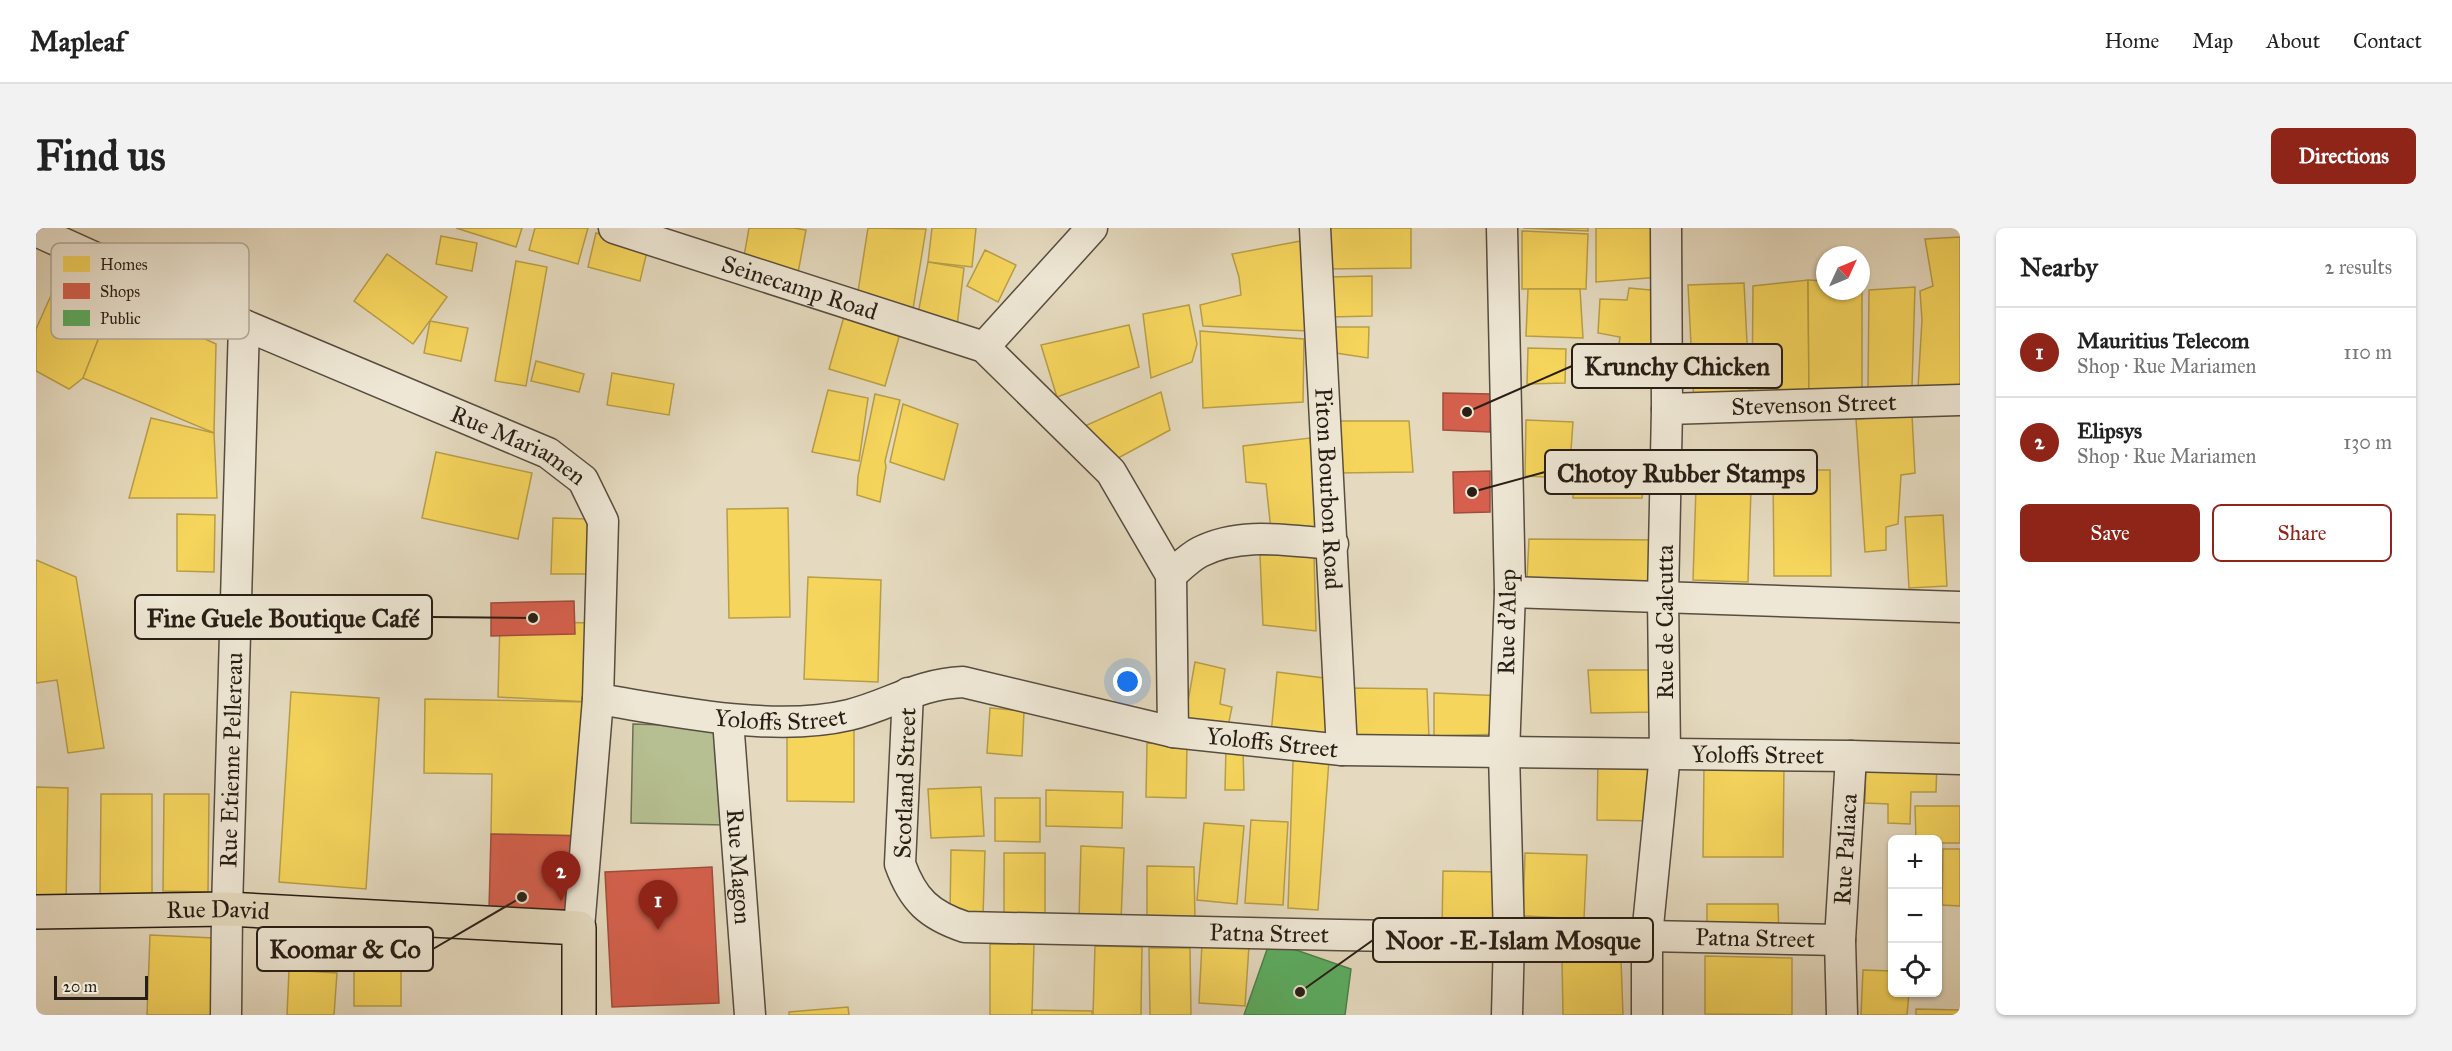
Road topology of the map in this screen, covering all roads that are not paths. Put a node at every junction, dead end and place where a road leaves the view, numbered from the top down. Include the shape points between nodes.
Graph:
1 (614, 228) edge
2 (1092, 228) edge
3 (1315, 228) edge
4 (1502, 228) edge
5 (1666, 228) edge
6 (36, 231) edge
7 (63, 243) edge
8 (249, 327) edge
9 (244, 339) edge
10 (984, 347) junction
11 (1960, 400) edge
12 (1667, 409) junction
13 (1333, 544) junction
14 (1171, 575) junction
15 (1509, 592) junction
16 (1663, 597) junction
17 (1960, 607) edge
18 (908, 693) junction
19 (598, 699) junction
20 (728, 720) junction
21 (1173, 732) junction
22 (1342, 750) junction
23 (1504, 753) junction
24 (1665, 754) junction
25 (1851, 756) junction
26 (1960, 759) edge
27 (922, 903) joint
28 (227, 909) junction
29 (36, 912) edge
30 (579, 928) junction
31 (1647, 936) junction
32 (1509, 938) junction
33 (1840, 940) junction
34 (226, 1015) edge
35 (579, 1015) edge
36 (750, 1015) edge
37 (1508, 1015) edge
38 (1647, 1015) edge
39 (1842, 1015) edge

1 - 10 street, Seinecamp Road
2 - 10 street
3 - 13 street, Piton Bourbon Road
4 - 15 street, Rue d'Alep
5 - 12 street, Rue de Calcutta
6 - 7 street, Rue Mariamen
8 - 19 street, Rue Mariamen via 548,453 583,480 603,521
9 - 28 street, Rue Etienne Pellereau
10 - 14 street via 1111,472
11 - 12 street, Stevenson Street
12 - 16 street, Rue de Calcutta
13 - 14 street via 1262,538 1231,540 1199,552
13 - 22 street, Piton Bourbon Road
14 - 21 street
15 - 16 street
15 - 23 street, Rue d'Alep
16 - 17 street
16 - 24 street, Rue de Calcutta
18 - 20 street, Yoloffs Street via 849,715 801,721
18 - 21 street, Yoloffs Street via 938,683 963,682
18 - 27 street, Scotland Street via 900,864 907,885
19 - 20 street, Yoloffs Street
19 - 30 street, Rue Mariamen
20 - 36 street, Rue Magon
21 - 22 street, Yoloffs Street
22 - 23 street, Yoloffs Street
23 - 24 street, Yoloffs Street
23 - 32 street, Rue d'Alep
24 - 25 street, Yoloffs Street
24 - 31 street, Rue de Calcutta
25 - 26 street, Yoloffs Street
25 - 33 street, Rue Paliaca
27 - 32 street, Patna Street via 942,919 965,927
28 - 29 main road, Rue David
28 - 30 main road, Rue David
28 - 34 street, Rue Etienne Pellereau
30 - 35 main road
31 - 32 street, Patna Street
31 - 33 street, Patna Street
31 - 38 street, Rue de Calcutta
32 - 37 street, Rue d'Alep
33 - 39 street, Rue Paliaca

